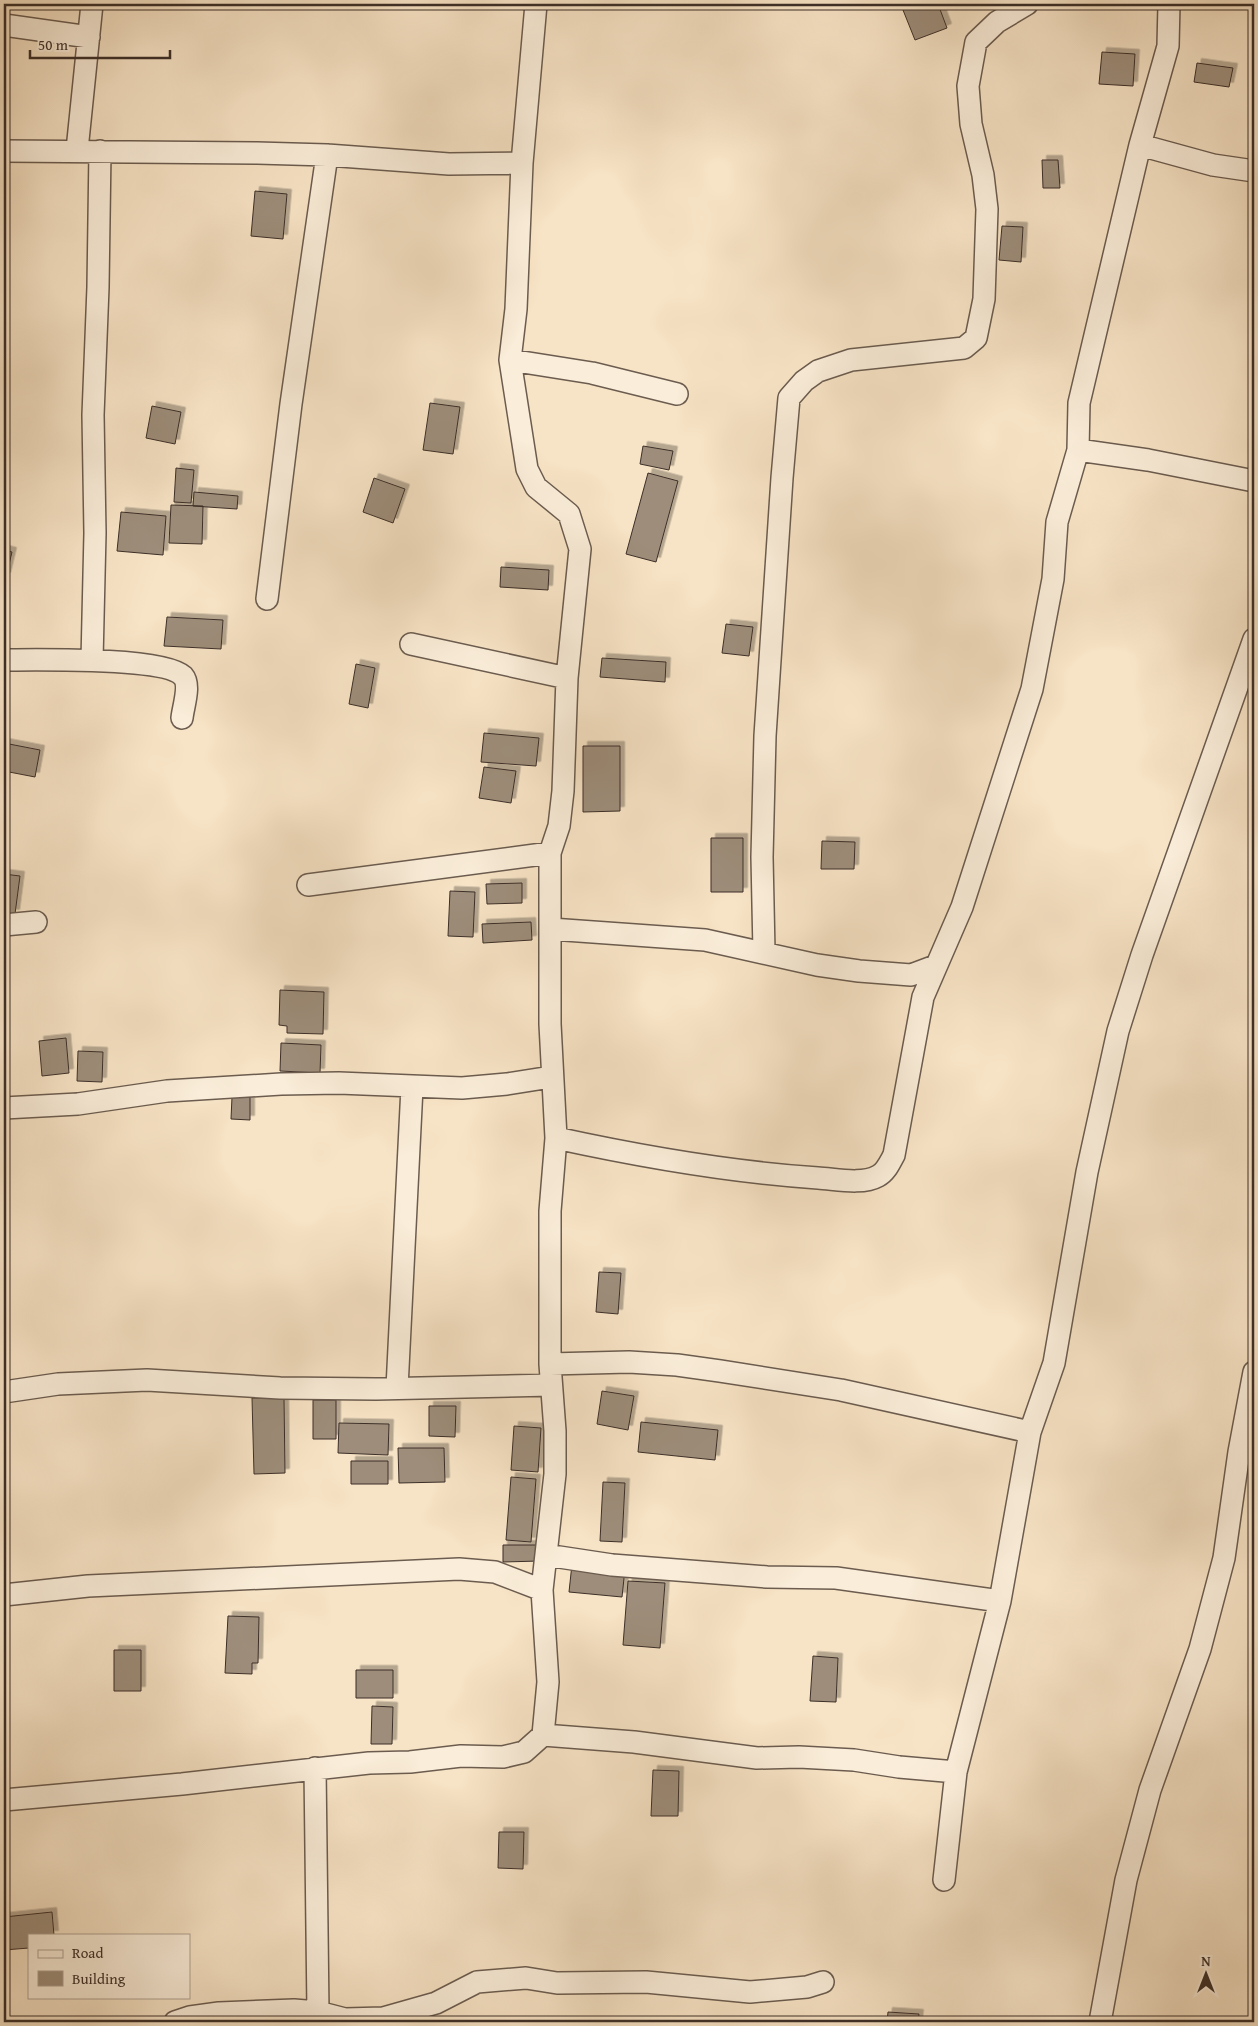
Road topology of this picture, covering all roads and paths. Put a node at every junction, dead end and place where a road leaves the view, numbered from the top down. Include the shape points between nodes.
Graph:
1 (92, 4) edge
2 (536, 4) edge
3 (1027, 4) edge
4 (1169, 4) edge
5 (4, 25) edge
6 (89, 37) junction
7 (1140, 145) junction
8 (77, 150) junction
9 (4, 151) edge
10 (100, 151) junction
11 (327, 155) junction
12 (522, 163) junction
13 (1254, 171) edge
14 (510, 360) junction
15 (677, 394) dead end
16 (1078, 450) junction
17 (1254, 481) edge
18 (267, 599) dead end
19 (1254, 639) edge
20 (411, 644) dead end
21 (4, 660) edge
22 (92, 660) junction
23 (567, 678) junction
24 (182, 718) dead end
25 (550, 853) junction
26 (308, 885) dead end
27 (36, 922) dead end
28 (4, 925) edge
29 (551, 929) junction
30 (764, 952) junction
31 (935, 966) junction
32 (551, 1077) junction
33 (412, 1087) junction
34 (4, 1108) edge
35 (556, 1138) junction
36 (1254, 1372) edge
37 (550, 1375) junction
38 (397, 1388) junction
39 (4, 1392) edge
40 (1030, 1432) junction
41 (546, 1555) junction
42 (542, 1590) junction
43 (4, 1595) edge
44 (1000, 1601) junction
45 (543, 1735) junction
46 (315, 1768) junction
47 (956, 1772) junction
48 (4, 1800) edge
49 (944, 1880) dead end
50 (824, 1982) dead end
51 (318, 2012) junction
52 (437, 2013) edge
53 (175, 2022) edge
54 (1100, 2022) edge

1 - 6 street
2 - 12 street
3 - 30 street via 997,22 976,42 968,86 971,124 987,209 984,299 976,338 964,348 851,360 818,371 789,398 765,736
4 - 7 street via 1168,46
5 - 6 street
6 - 8 street
7 - 13 street via 1213,165
7 - 16 street via 1079,404
8 - 9 street
8 - 10 street
10 - 11 street
10 - 22 street via 93,415
11 - 12 street via 450,164
11 - 18 street
12 - 14 street via 516,309
14 - 15 street via 592,373
14 - 23 street via 527,469 536,487 569,514 580,548
16 - 17 street
16 - 31 street via 1056,522 1053,579 1032,689 962,907
19 - 40 street via 1118,1031 1087,1172 1054,1363
20 - 23 street
21 - 22 street
22 - 24 street via 175,671 184,677 187,684
23 - 25 street via 563,791 559,826
25 - 26 street
25 - 29 street
27 - 28 street
29 - 30 street via 705,940
29 - 32 street
30 - 31 street via 859,971 910,975
31 - 35 street via 923,997 894,1155 879,1176 837,1180 751,1173 645,1157
32 - 33 street via 462,1088
32 - 35 street
33 - 34 street via 281,1084 168,1091 78,1104
33 - 38 street
35 - 37 street via 550,1211
36 - 54 street via 1224,1558 1200,1649 1150,1790 1126,1880
37 - 38 street
37 - 40 street via 629,1362 677,1365 842,1390
37 - 41 street via 555,1431
38 - 39 street via 280,1388 147,1380 58,1384
40 - 44 street
41 - 42 street
41 - 44 street via 612,1565 836,1578
42 - 43 street via 495,1572 459,1569 88,1586
42 - 45 street via 548,1682
44 - 47 street
45 - 46 street via 524,1752 503,1757 461,1756
45 - 47 street via 634,1742 757,1758 799,1756
46 - 48 street
46 - 51 street
47 - 49 street
50 - 52 street via 807,1987 750,1992 646,1982 557,1983 526,1978 477,1982
51 - 52 street via 345,2019
51 - 53 street via 219,2013

